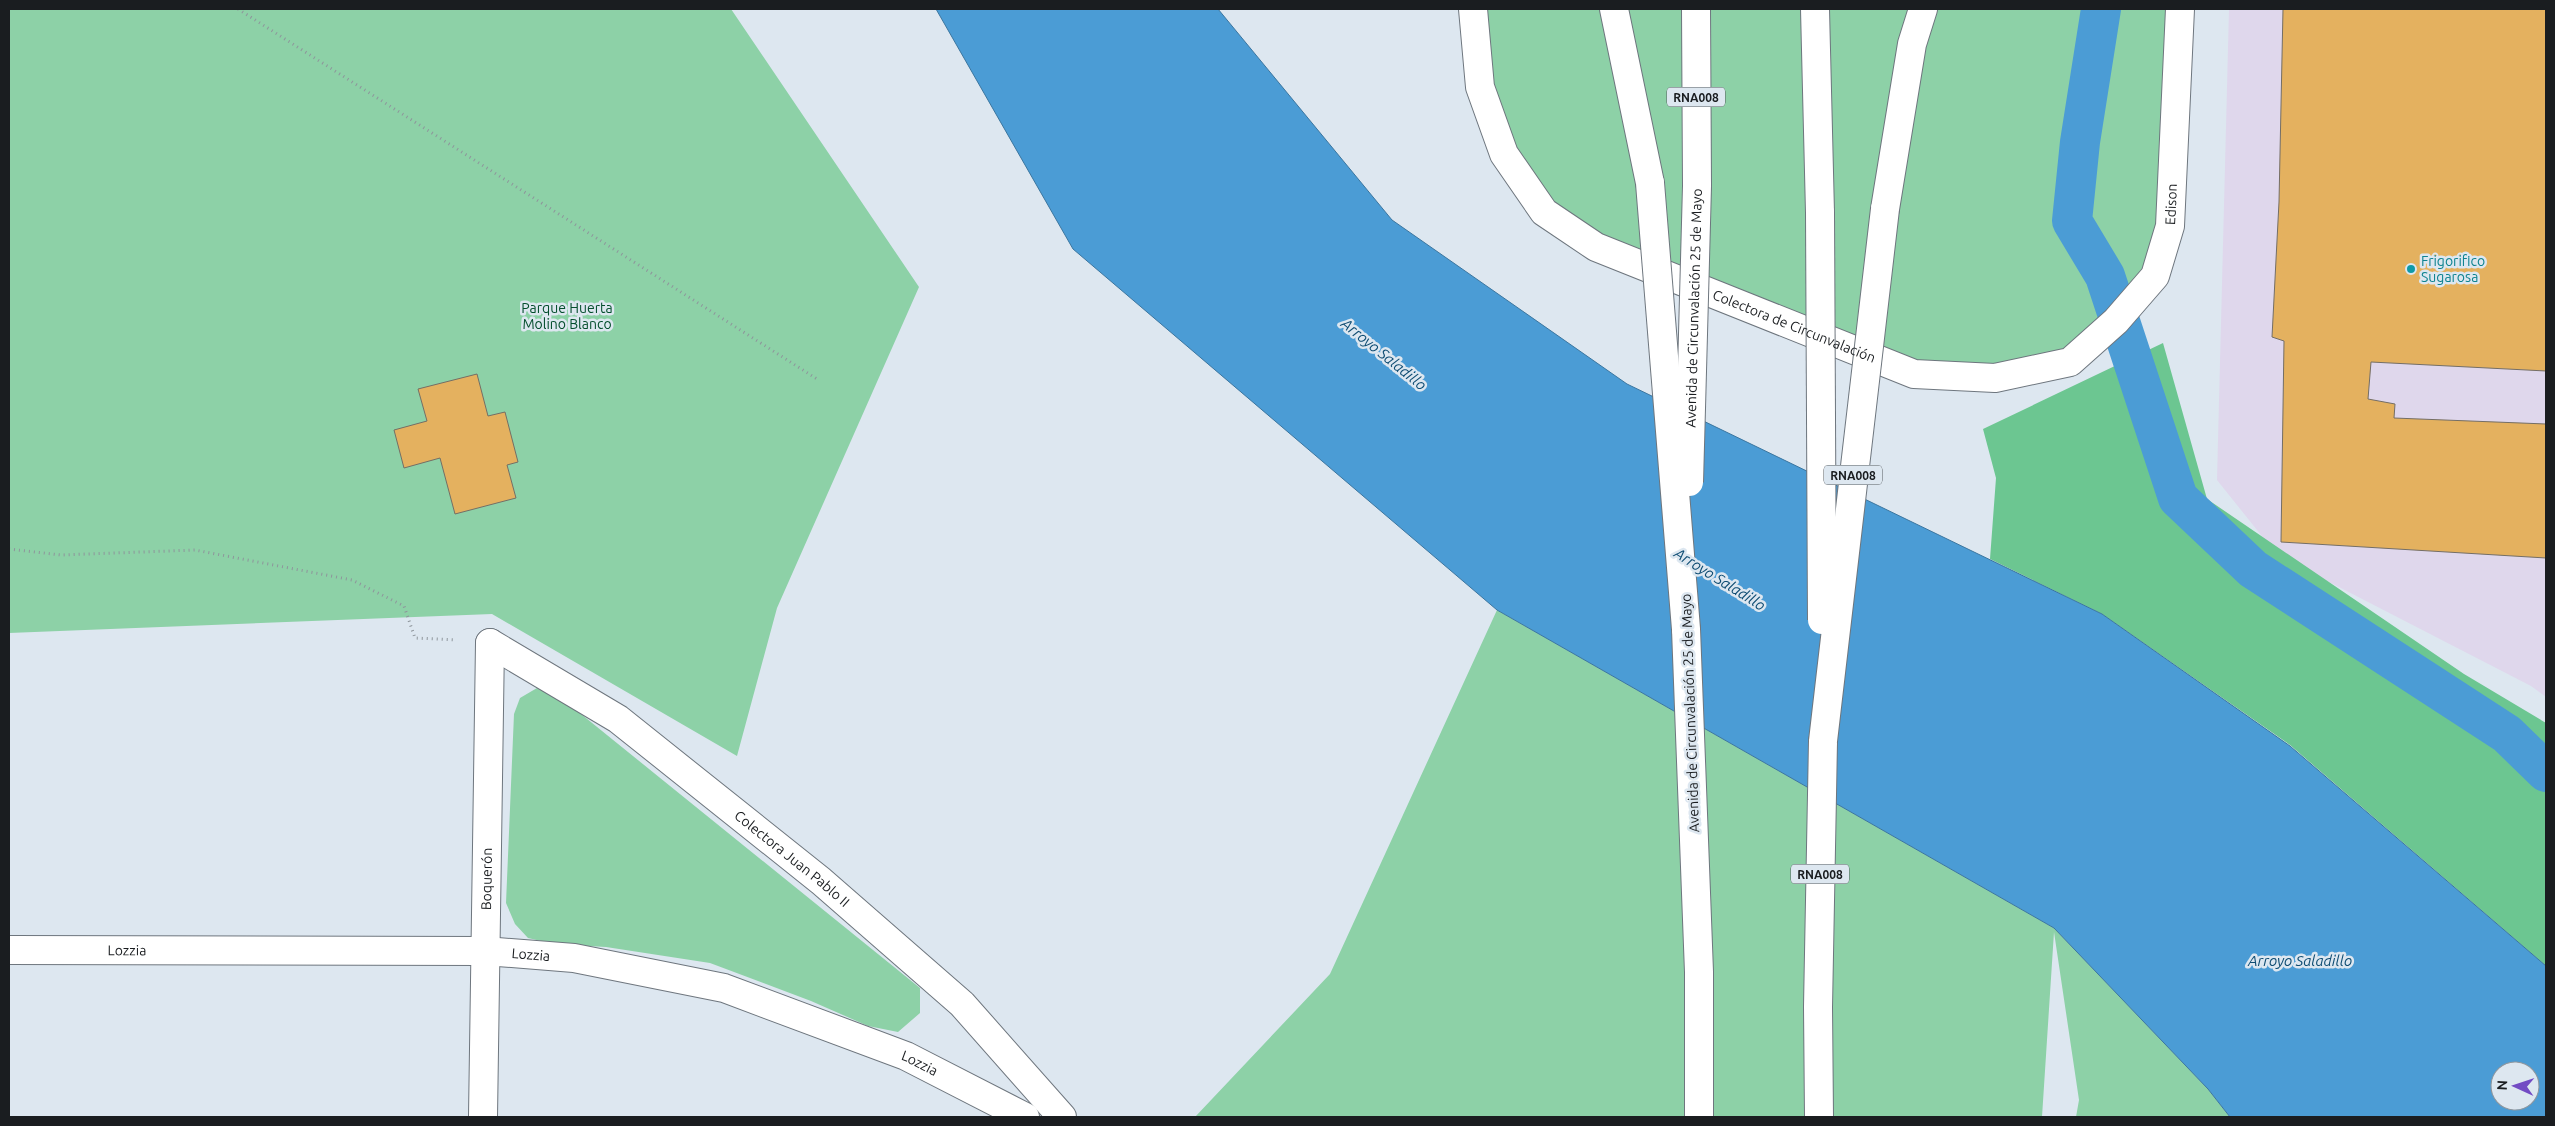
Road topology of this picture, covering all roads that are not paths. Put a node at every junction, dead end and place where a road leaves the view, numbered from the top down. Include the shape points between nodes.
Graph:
1 (1473, 9) edge
2 (1614, 9) edge
3 (1696, 9) edge
4 (1815, 9) edge
5 (1923, 9) edge
6 (2180, 9) edge
7 (2070, 362) joint
8 (1686, 628) junction
9 (490, 643) joint
10 (1823, 741) junction
11 (9, 950) edge
12 (486, 951) junction
13 (483, 1117) edge
14 (1025, 1117) edge
15 (1062, 1117) edge
16 (1699, 1117) edge
17 (1819, 1117) edge

1 - 7 main road, Colectora de Circunvalación via 1480,87 1504,154 1544,212 1596,247 1914,374 1995,378
2 - 8 main road, bridge via 1650,183
3 - 8 main road, Avenida de Circunvalación 25 de Mayo / RNA008, bridge via 1697,186
4 - 10 main road, RNA008, bridge via 1820,213
5 - 10 main road, RNA008, bridge via 1912,44 1885,209
6 - 7 main road, Edison via 2170,226 2155,276 2116,321
8 - 16 main road, Avenida de Circunvalación 25 de Mayo / RNA008 via 1699,972
9 - 12 main road, Boquerón
9 - 15 main road, Colectora Juan Pablo II via 618,719 821,881 962,1004
10 - 17 main road, RNA008
11 - 12 main road, Lozzia
12 - 13 main road, Boquerón
12 - 14 main road, Lozzia via 574,958 724,988 906,1056

